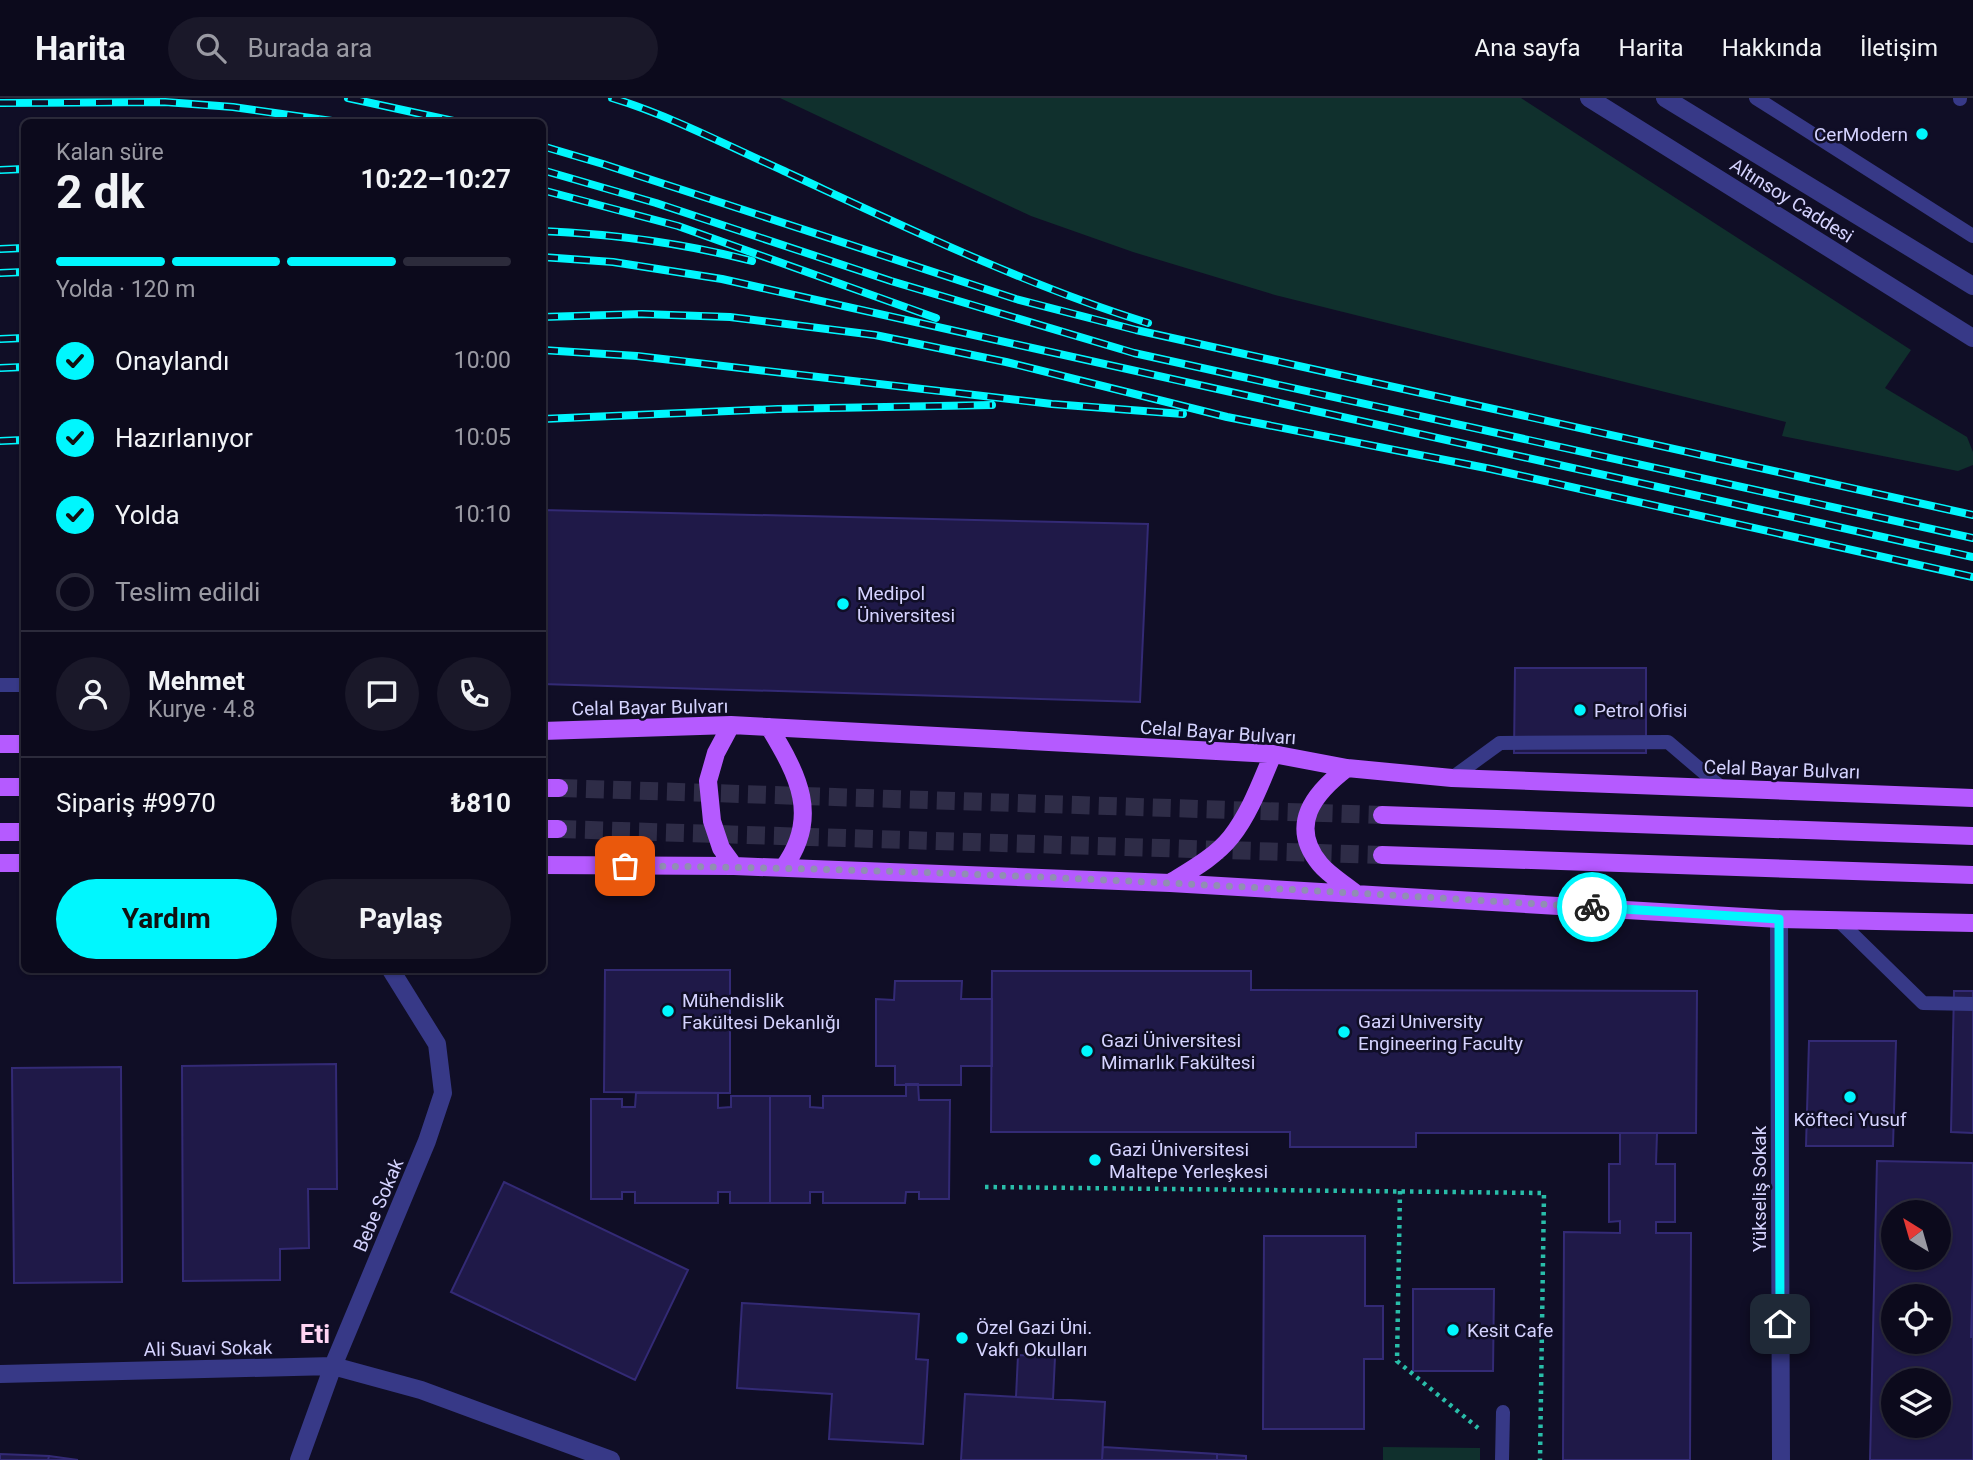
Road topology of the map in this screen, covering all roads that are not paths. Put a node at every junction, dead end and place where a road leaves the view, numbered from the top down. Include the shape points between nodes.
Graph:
1 (1589, 98) edge
2 (1665, 98) edge
3 (1756, 98) edge
4 (1973, 236) edge
5 (1973, 286) edge
6 (1973, 338) edge
7 (0, 685) edge
8 (21, 685) edge
9 (731, 726) junction
10 (769, 727) junction
11 (546, 731) edge
12 (0, 744) edge
13 (21, 744) edge
14 (1273, 754) junction
15 (1347, 768) junction
16 (1452, 778) junction
17 (0, 787) edge
18 (21, 787) edge
19 (1722, 788) junction
20 (1973, 798) edge
21 (1382, 815) tunnel mouth
22 (0, 832) edge
23 (21, 832) edge
24 (1973, 836) edge
25 (1382, 855) tunnel mouth
26 (0, 863) edge
27 (21, 863) edge
28 (546, 865) edge
29 (734, 866) junction
30 (783, 868) junction
31 (1973, 875) edge
32 (1170, 883) junction
33 (1354, 892) junction
34 (1779, 919) junction
35 (1838, 920) junction
36 (1973, 923) edge
37 (393, 973) edge
38 (1973, 1004) edge
39 (332, 1366) junction
40 (0, 1374) edge
41 (1503, 1412) dead end
42 (299, 1460) edge
43 (611, 1460) edge
44 (1502, 1460) edge
45 (1781, 1460) edge

1 - 6 street, Altınsoy Caddesi
2 - 5 street, Altınsoy Caddesi
3 - 4 lane
7 - 8 lane
9 - 10 main road, Celal Bayar Bulvarı
9 - 11 main road, Celal Bayar Bulvarı
9 - 29 main road via 708,781 712,821 721,848
10 - 14 main road, Celal Bayar Bulvarı
10 - 30 main road via 794,768 802,793 802,823 795,851
12 - 13 main road
14 - 15 main road, Celal Bayar Bulvarı
14 - 32 main road via 1231,837
15 - 16 main road, Celal Bayar Bulvarı
15 - 33 main road via 1312,802 1306,827 1309,848 1322,867
16 - 19 main road, Celal Bayar Bulvarı
16 - 19 lane via 1500,743 1668,742
17 - 18 main road
19 - 20 main road, Celal Bayar Bulvarı
21 - 24 main road
22 - 23 main road
25 - 31 main road
26 - 27 main road
28 - 29 main road
29 - 30 main road
30 - 32 main road
32 - 33 main road
33 - 34 main road
34 - 35 main road
34 - 45 street, Yükseliş Sokak
35 - 36 main road
35 - 38 lane via 1923,1003
37 - 39 street, Bebe Sokak via 437,1044 443,1093
39 - 40 street, Ali Suavi Sokak
39 - 42 street, Bebe Sokak
39 - 43 street, Ali Suavi Sokak via 421,1390
41 - 44 lane

